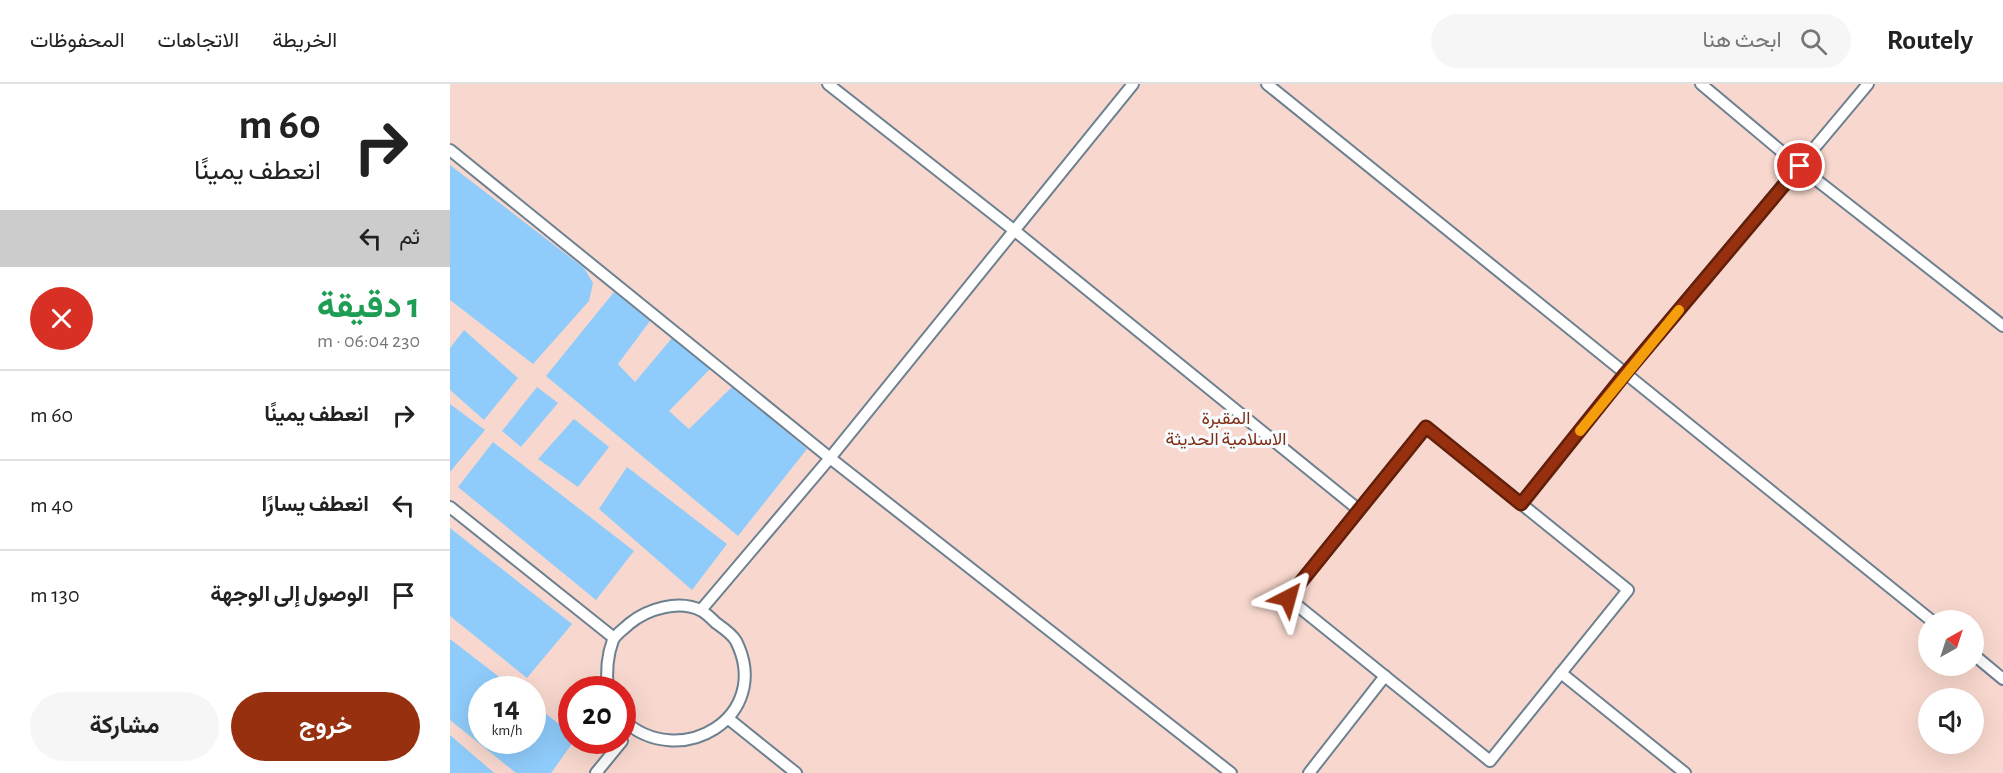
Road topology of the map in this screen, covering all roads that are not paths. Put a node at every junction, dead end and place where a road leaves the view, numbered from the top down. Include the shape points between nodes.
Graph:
1 (828, 84) edge
2 (1133, 84) edge
3 (1267, 84) edge
4 (1701, 84) edge
5 (1868, 84) edge
6 (450, 150) edge
7 (1800, 166) junction
8 (1015, 231) junction
9 (2003, 326) edge
10 (1625, 374) junction
11 (830, 458) junction
12 (1521, 504) junction
13 (450, 507) edge
14 (1359, 510) junction
15 (701, 610) junction
16 (1918, 610) edge
17 (614, 638) junction
18 (1984, 663) edge
19 (1561, 673) junction
20 (607, 676) edge
21 (1385, 676) junction
22 (2003, 679) edge
23 (730, 720) junction
24 (636, 732) edge
25 (611, 754) edge
26 (596, 773) edge
27 (796, 773) edge
28 (1231, 773) edge
29 (1309, 773) edge
30 (1685, 773) edge

1 - 8 lane
2 - 8 lane
3 - 10 lane
4 - 7 lane
5 - 7 lane
6 - 11 lane
7 - 9 lane
7 - 10 lane
8 - 11 lane
8 - 14 lane
10 - 12 lane
10 - 16 lane
11 - 15 lane
11 - 28 lane
12 - 14 lane via 1426,427
12 - 19 lane via 1628,590
13 - 17 lane
14 - 21 lane via 1288,598
15 - 17 lane via 680,606 658,608 638,617
15 - 23 lane via 735,638 743,658 746,680 741,701
17 - 20 lane
18 - 22 lane
19 - 21 lane via 1490,761
19 - 30 lane
21 - 29 lane
23 - 24 lane via 714,734 694,743 650,741
23 - 27 lane
25 - 26 lane

